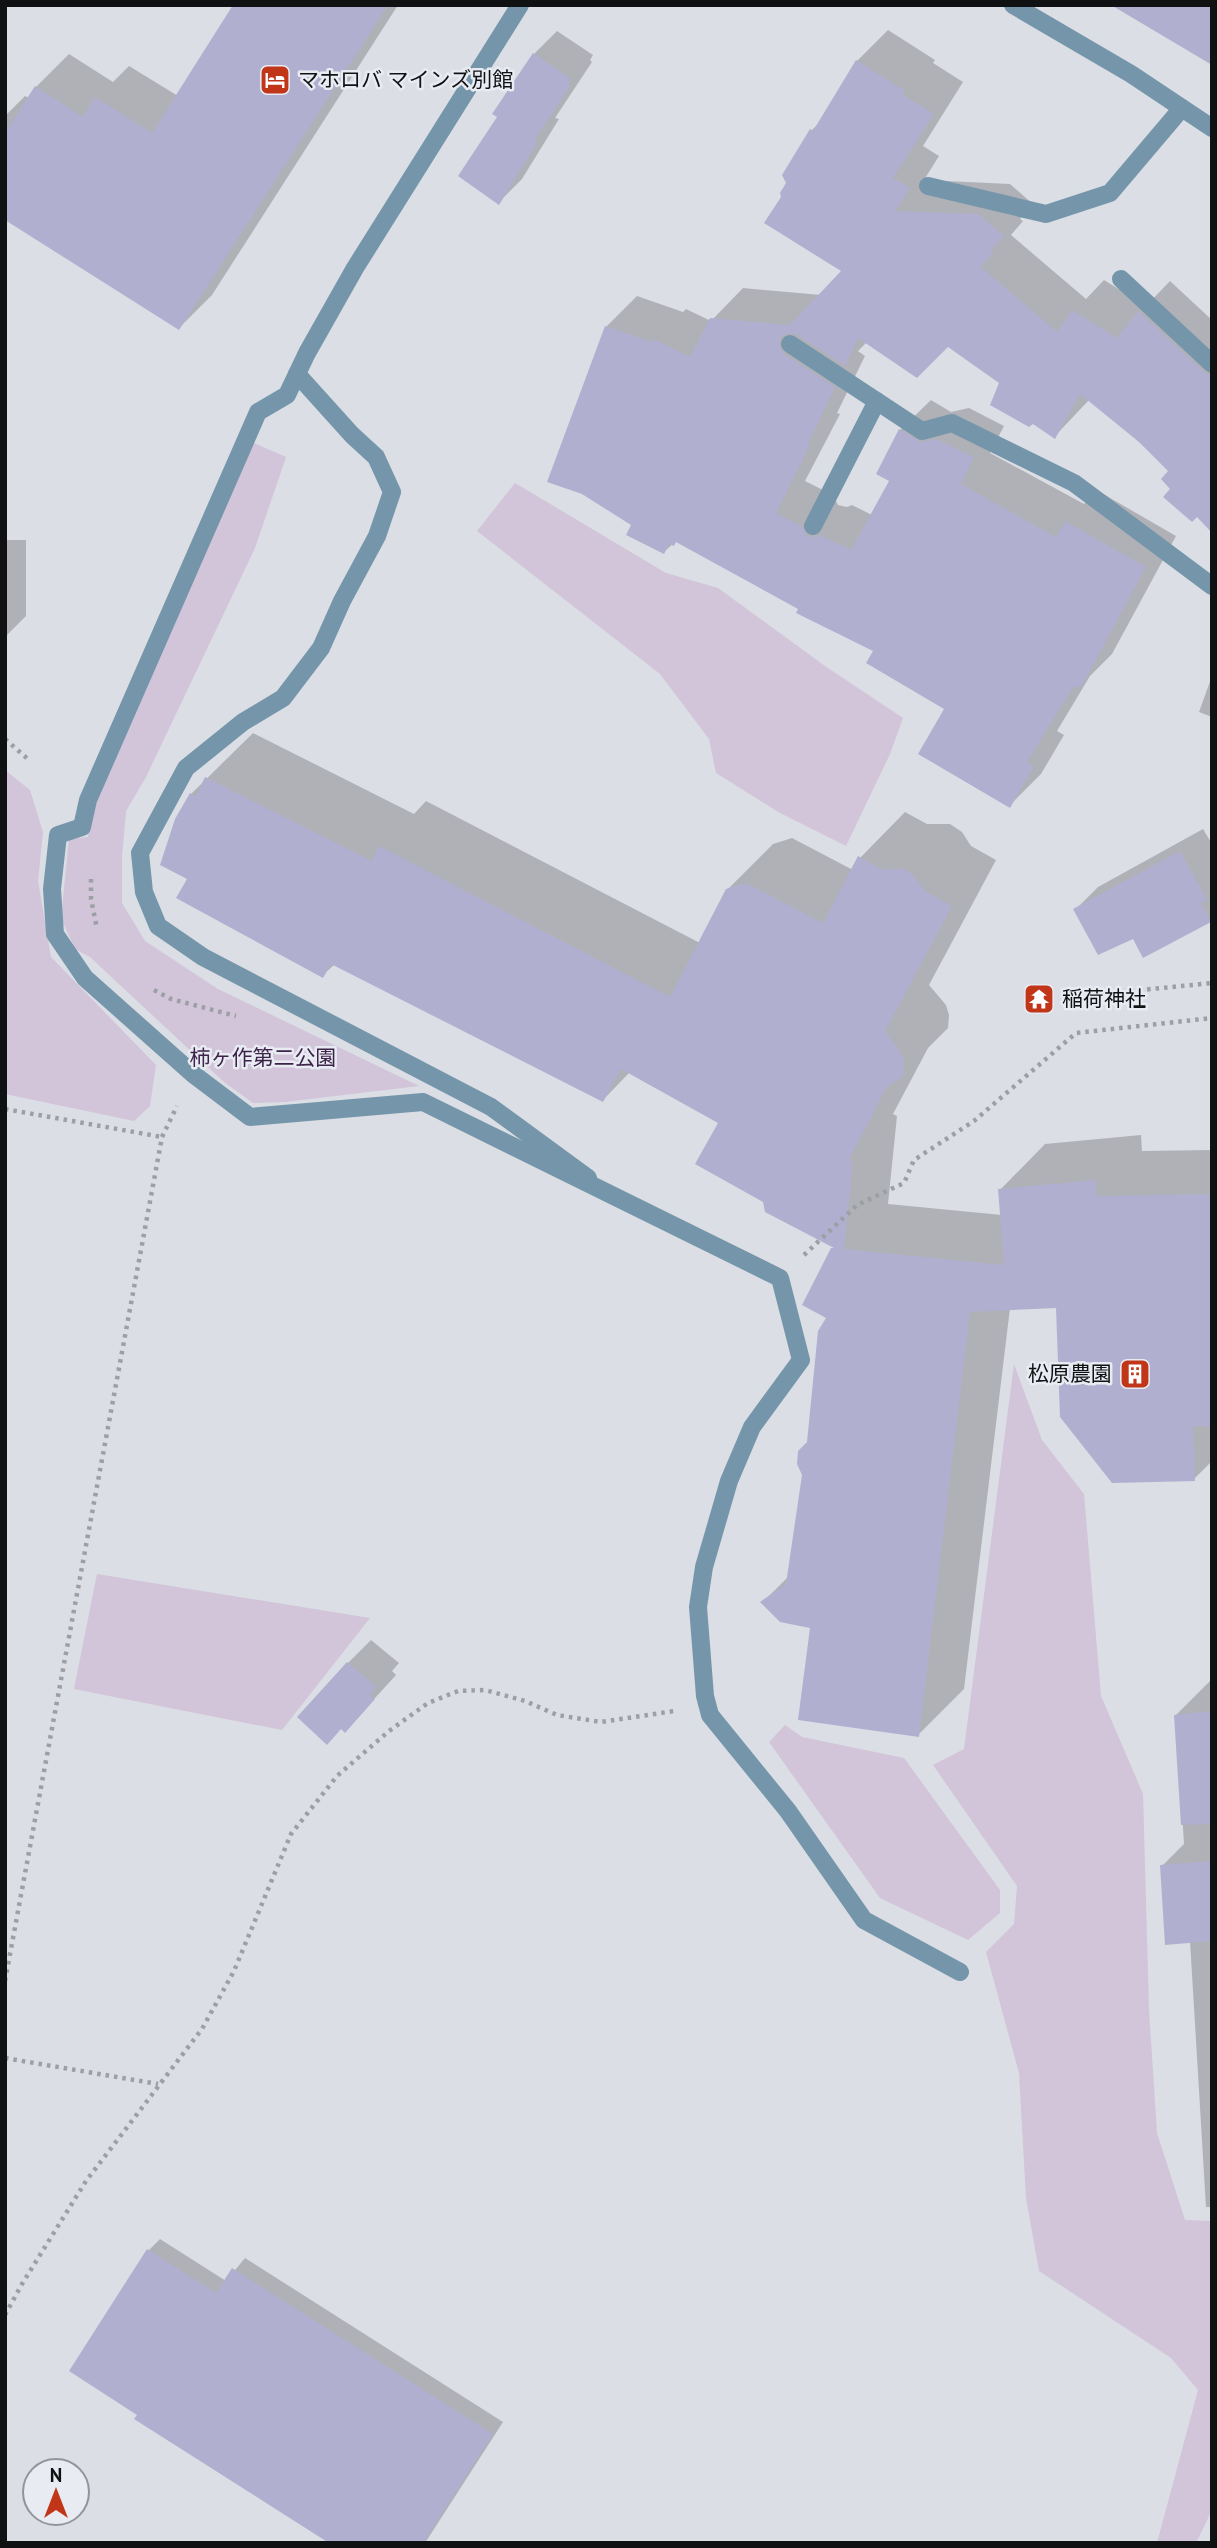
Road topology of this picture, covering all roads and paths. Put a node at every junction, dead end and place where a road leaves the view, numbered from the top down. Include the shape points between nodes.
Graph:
1 (520, 5) edge
2 (1013, 5) edge
3 (1182, 108) junction
4 (1212, 128) edge
5 (928, 186) dead end
6 (1121, 279) dead end
7 (790, 344) dead end
8 (1212, 364) edge
9 (297, 374) junction
10 (877, 401) junction
11 (813, 526) dead end
12 (1212, 586) edge
13 (5, 739) edge
14 (29, 760) dead end
15 (1212, 983) edge
16 (1070, 997) dead end
17 (1212, 1018) edge
18 (193, 1074) junction
19 (5, 1109) edge
20 (162, 1137) junction
21 (610, 1195) junction
22 (780, 1278) junction
23 (709, 1715) junction
24 (960, 1972) dead end
25 (5, 1982) edge
26 (5, 2057) edge
27 (158, 2084) junction
28 (5, 2315) edge

1 - 9 street via 355,268
2 - 3 street
3 - 4 street
3 - 5 street via 1110,193 1046,214
6 - 8 street
7 - 10 street
9 - 18 street via 286,395 258,412 88,800 82,827 58,835 52,889 55,934 85,978
9 - 21 street via 376,457 392,492 377,536 321,648 282,698 243,722 186,768 140,853 144,892 158,926 203,957 491,1107
10 - 11 street
10 - 12 street via 922,431 952,423 1074,483
13 - 14 path
15 - 16 path
17 - 22 path via 1076,1033 974,1121 914,1160 904,1183 857,1205
18 - 20 path
18 - 21 street via 250,1116 423,1102
19 - 20 path
20 - 25 path
21 - 22 street
22 - 23 street via 801,1360 752,1427 729,1481 704,1567 698,1607
23 - 24 street via 788,1811 864,1920
23 - 27 path via 674,1712 601,1722 557,1715 485,1690 458,1691 428,1703 337,1776 290,1834 234,1971 202,2029
26 - 27 path
27 - 28 path via 86,2181

